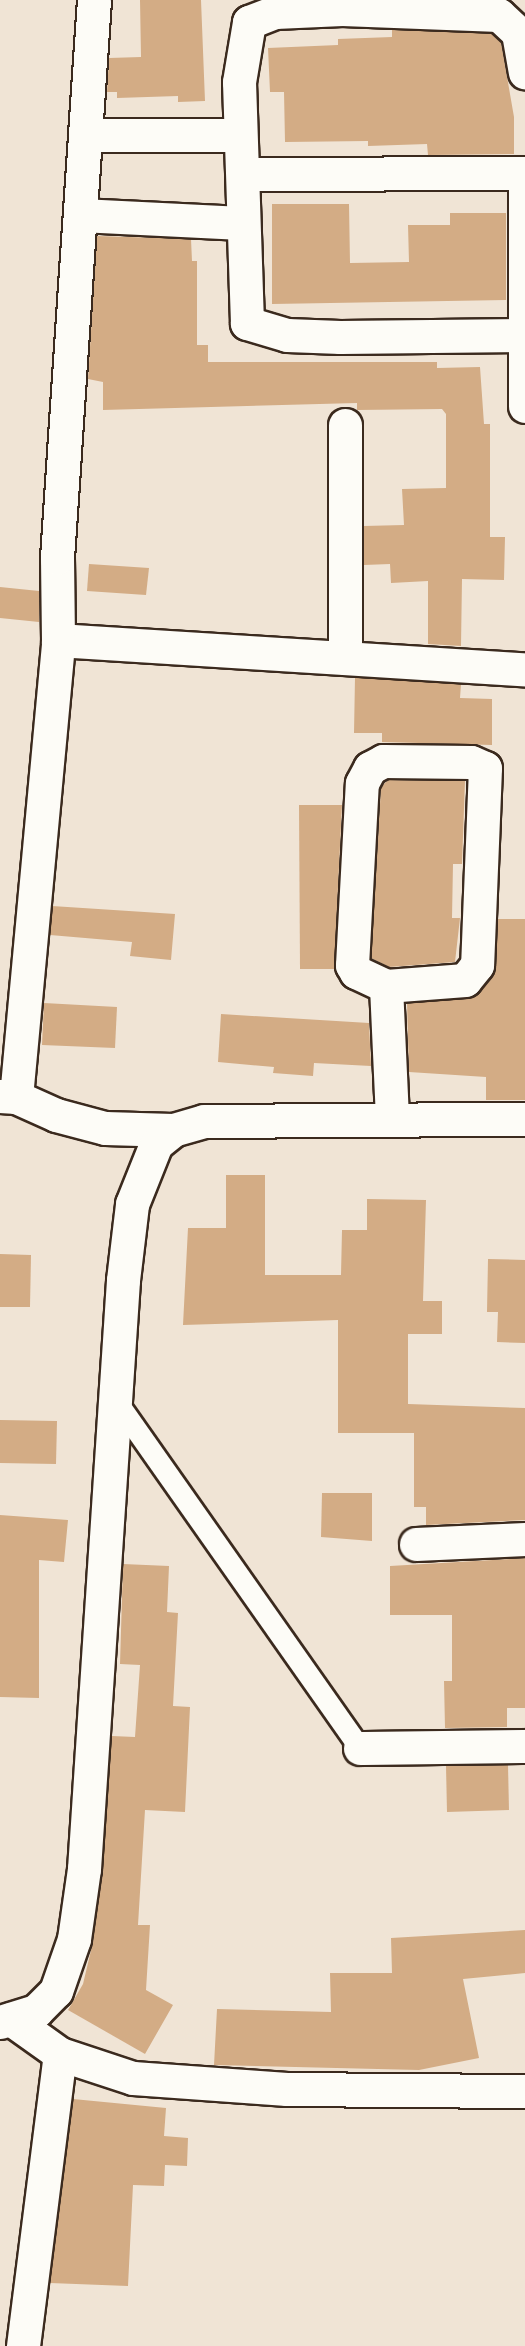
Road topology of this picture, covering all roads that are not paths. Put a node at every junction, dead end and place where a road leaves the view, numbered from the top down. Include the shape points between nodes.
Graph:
1 (94, 0) edge
2 (525, 72) edge
3 (85, 135) junction
4 (239, 135) junction
5 (525, 173) edge
6 (243, 174) junction
7 (525, 190) edge
8 (80, 215) junction
9 (242, 223) junction
10 (523, 335) junction
11 (525, 406) edge
12 (345, 425) dead end
13 (58, 640) junction
14 (345, 658) junction
15 (525, 669) edge
16 (386, 986) junction
17 (8, 1096) edge
18 (392, 1119) junction
19 (525, 1119) edge
20 (172, 1130) junction
21 (116, 1401) junction
22 (525, 1539) edge
23 (416, 1544) dead end
24 (525, 1746) edge
25 (360, 1748) joint
26 (5, 2021) edge
27 (60, 2054) junction
28 (525, 2091) edge
29 (23, 2346) edge

1 - 3 street
2 - 4 street via 518,33 499,15 342,9 276,12 249,22 243,41
3 - 4 street
3 - 8 street
4 - 6 street
5 - 6 street
6 - 9 street
7 - 10 street
8 - 9 street
8 - 13 street via 57,558
9 - 10 street via 244,316 254,327 287,334 340,337
10 - 11 street
12 - 14 street
13 - 14 street
13 - 17 street
14 - 15 street
16 - 16 street via 457,982 477,965 488,784 485,768 477,763 382,761 364,774 352,965 356,972
16 - 18 street
17 - 20 street via 56,1115 105,1128
18 - 19 street
18 - 20 street via 204,1121
20 - 21 street via 156,1144 132,1204
21 - 25 lane
21 - 26 street via 84,1869 74,1939 56,1991 36,2011
22 - 23 street
24 - 25 street
26 - 27 street
27 - 28 street via 133,2078 184,2084 427,2092
27 - 29 street

